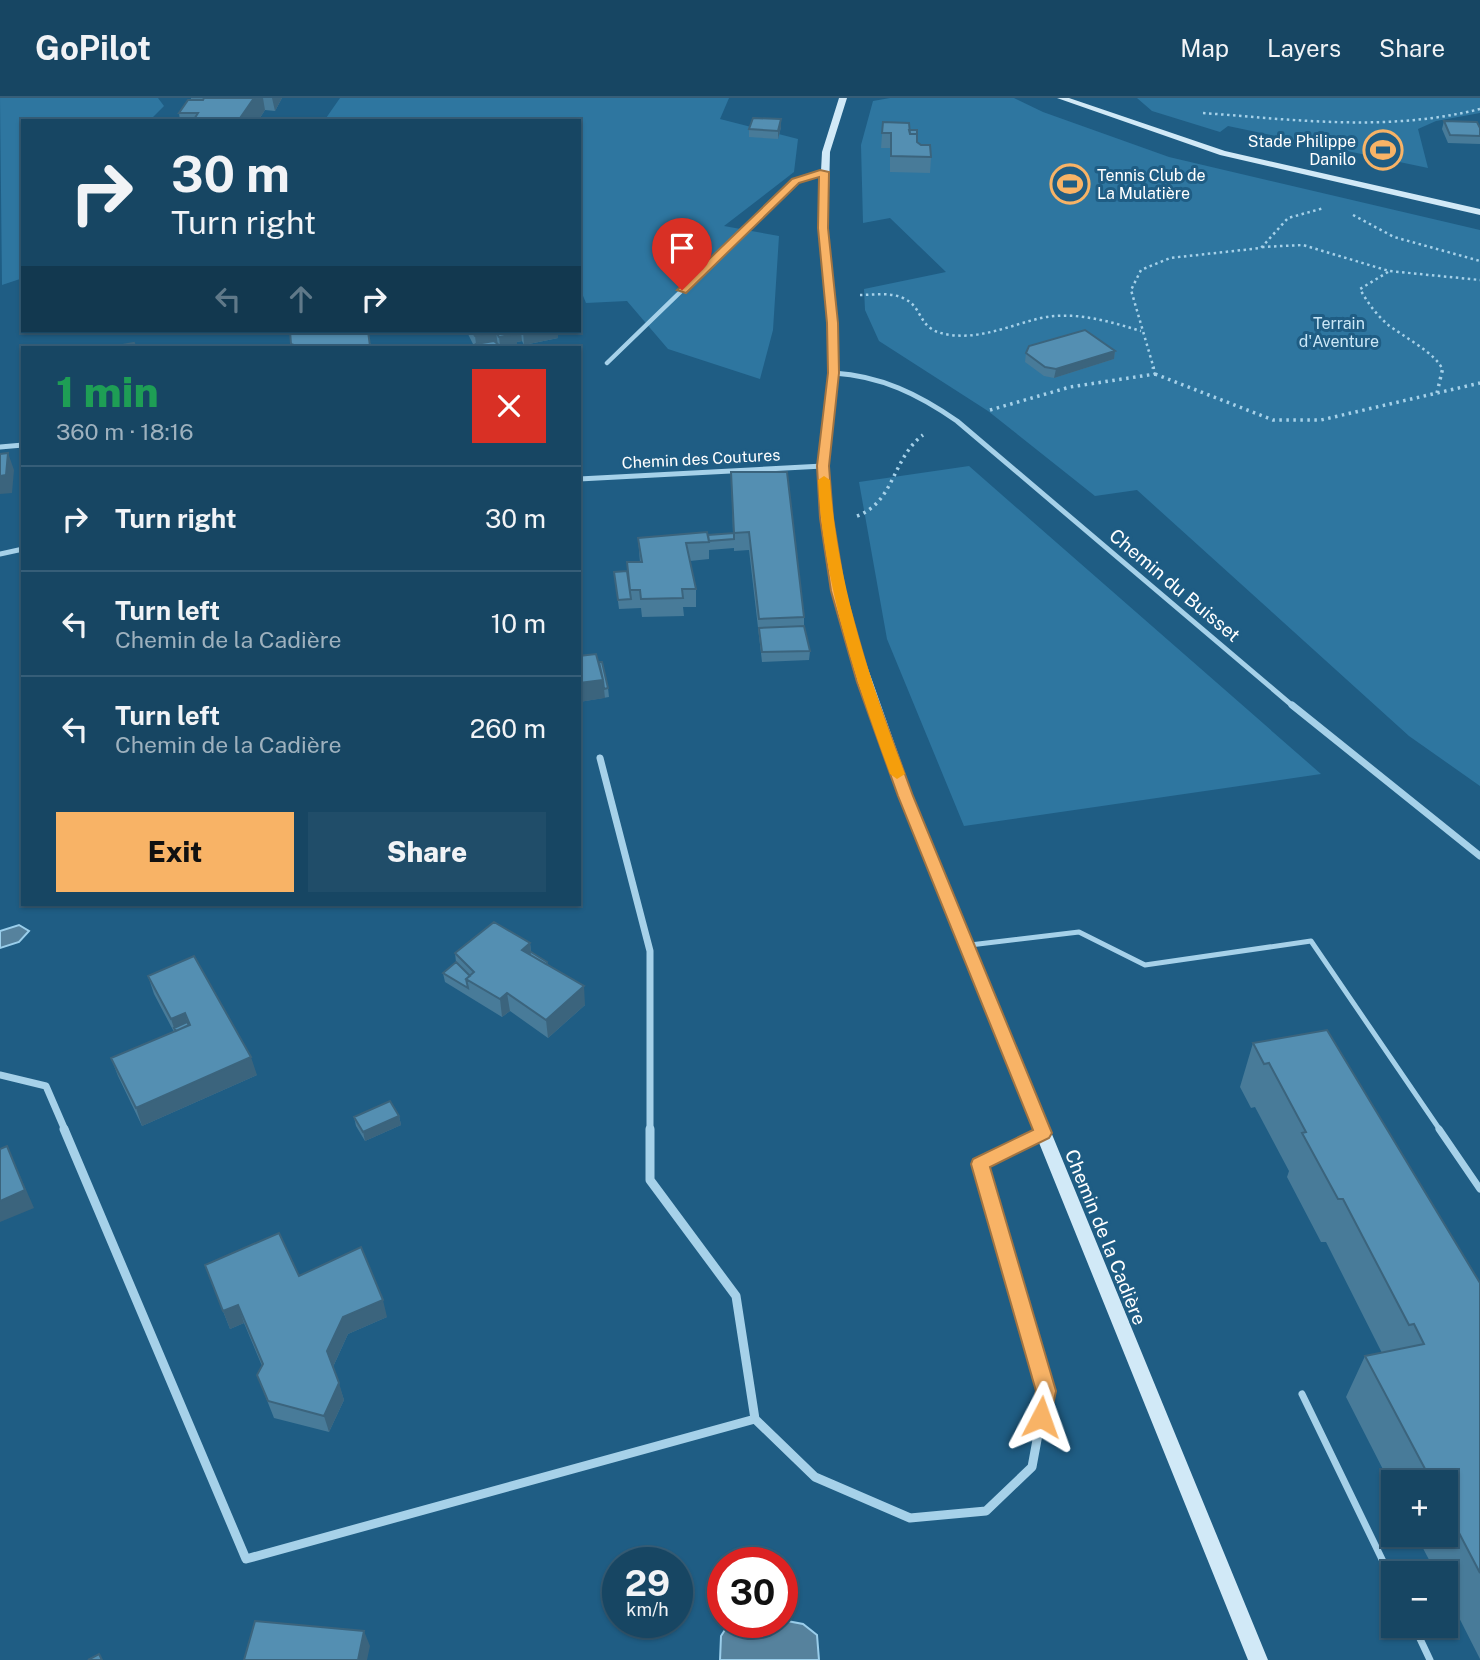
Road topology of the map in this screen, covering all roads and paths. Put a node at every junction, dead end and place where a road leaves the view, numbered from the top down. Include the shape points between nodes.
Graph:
1 (843, 98) edge
2 (1062, 98) edge
3 (1480, 109) edge
4 (1192, 112) dead end
5 (824, 172) junction
6 (1381, 189) junction
7 (1346, 211) dead end
8 (1480, 212) edge
9 (1261, 248) junction
10 (1480, 261) edge
11 (1389, 271) junction
12 (1480, 280) edge
13 (830, 296) junction
14 (1141, 331) junction
15 (607, 363) dead end
16 (834, 373) junction
17 (1155, 374) junction
18 (1480, 383) edge
19 (1437, 393) junction
20 (983, 412) dead end
21 (927, 433) dead end
22 (21, 444) edge
23 (0, 447) edge
24 (823, 466) junction
25 (581, 478) edge
26 (850, 517) dead end
27 (21, 549) edge
28 (0, 554) edge
29 (600, 758) dead end
30 (1480, 856) edge
31 (967, 945) junction
32 (0, 1075) edge
33 (1043, 1133) junction
34 (1480, 1189) edge
35 (1302, 1394) dead end
36 (755, 1419) junction
37 (1382, 1561) edge
38 (1420, 1638) edge
39 (1258, 1660) edge
40 (1430, 1660) edge

1 - 5 street, Chemin de la Cadière
2 - 6 street via 1223,153
3 - 4 path via 1390,122
5 - 13 street, Chemin de la Cadière via 823,228
5 - 15 street via 795,181
6 - 8 street
6 - 9 path via 1288,219
7 - 10 path via 1394,237
9 - 11 path via 1303,245
9 - 14 path via 1170,258 1140,270 1131,290
11 - 12 path
11 - 19 path via 1360,289 1384,323 1443,366
13 - 14 path via 906,298 919,321 931,330 953,335 984,333 1056,316 1102,320
13 - 16 street, Chemin de la Cadière
14 - 17 path
16 - 24 street, Chemin de la Cadière
16 - 30 street, Chemin du Buisset via 883,379 923,397 957,421 1350,754
17 - 19 path via 1273,420 1321,420
17 - 20 path via 1070,387
18 - 19 path
21 - 26 path via 909,444 894,481 874,510
22 - 23 street
24 - 25 street, Chemin des Coutures
24 - 31 street, Chemin de la Cadière via 838,591 864,682
27 - 28 street
29 - 36 street via 650,951 650,1180 736,1296
31 - 33 street, Chemin de la Cadière
31 - 34 lane via 1079,932 1145,965 1311,942
32 - 36 street via 46,1086 246,1559
33 - 36 street via 980,1164 1046,1391 1032,1467 986,1511 910,1518 815,1477
33 - 39 street, Chemin de la Cadière
35 - 37 lane
38 - 40 lane

